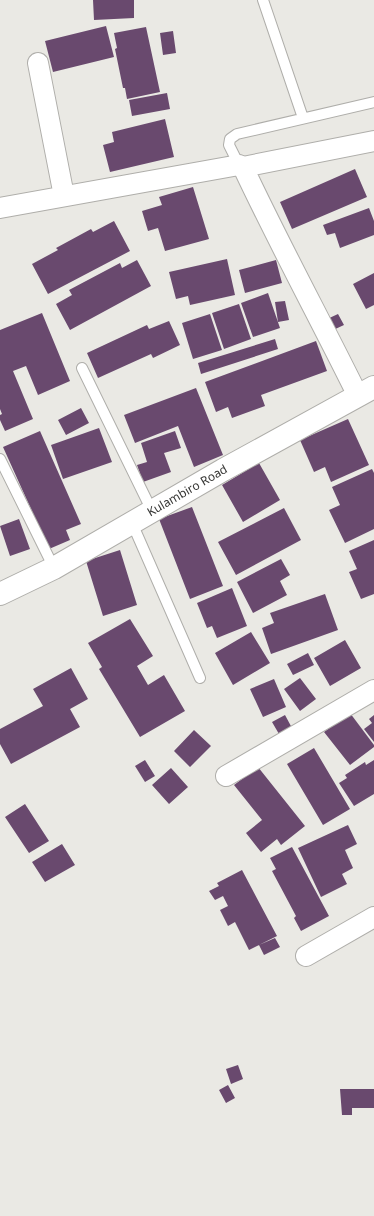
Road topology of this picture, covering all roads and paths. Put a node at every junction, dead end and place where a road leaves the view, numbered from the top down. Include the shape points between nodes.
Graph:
1 (263, 0) edge
2 (38, 63) dead end
3 (374, 102) edge
4 (303, 118) junction
5 (374, 140) edge
6 (241, 166) junction
7 (64, 196) junction
8 (0, 208) edge
9 (82, 368) dead end
10 (366, 391) edge
11 (0, 459) edge
12 (152, 511) junction
13 (132, 523) junction
14 (54, 568) junction
15 (0, 594) edge
16 (200, 678) dead end
17 (374, 690) edge
18 (226, 776) dead end
19 (374, 917) edge
20 (306, 956) dead end

1 - 4 lane
2 - 7 street
3 - 4 lane
4 - 6 lane via 237,134 230,139 230,145
5 - 6 street
6 - 7 street
6 - 10 street via 314,308
7 - 8 street
9 - 12 lane
10 - 12 street, Kulambiro Road
11 - 14 lane
12 - 13 street, Kulambiro Road
13 - 14 street, Kulambiro Road
13 - 16 lane
14 - 15 street, Kulambiro Road
17 - 18 street
19 - 20 street

